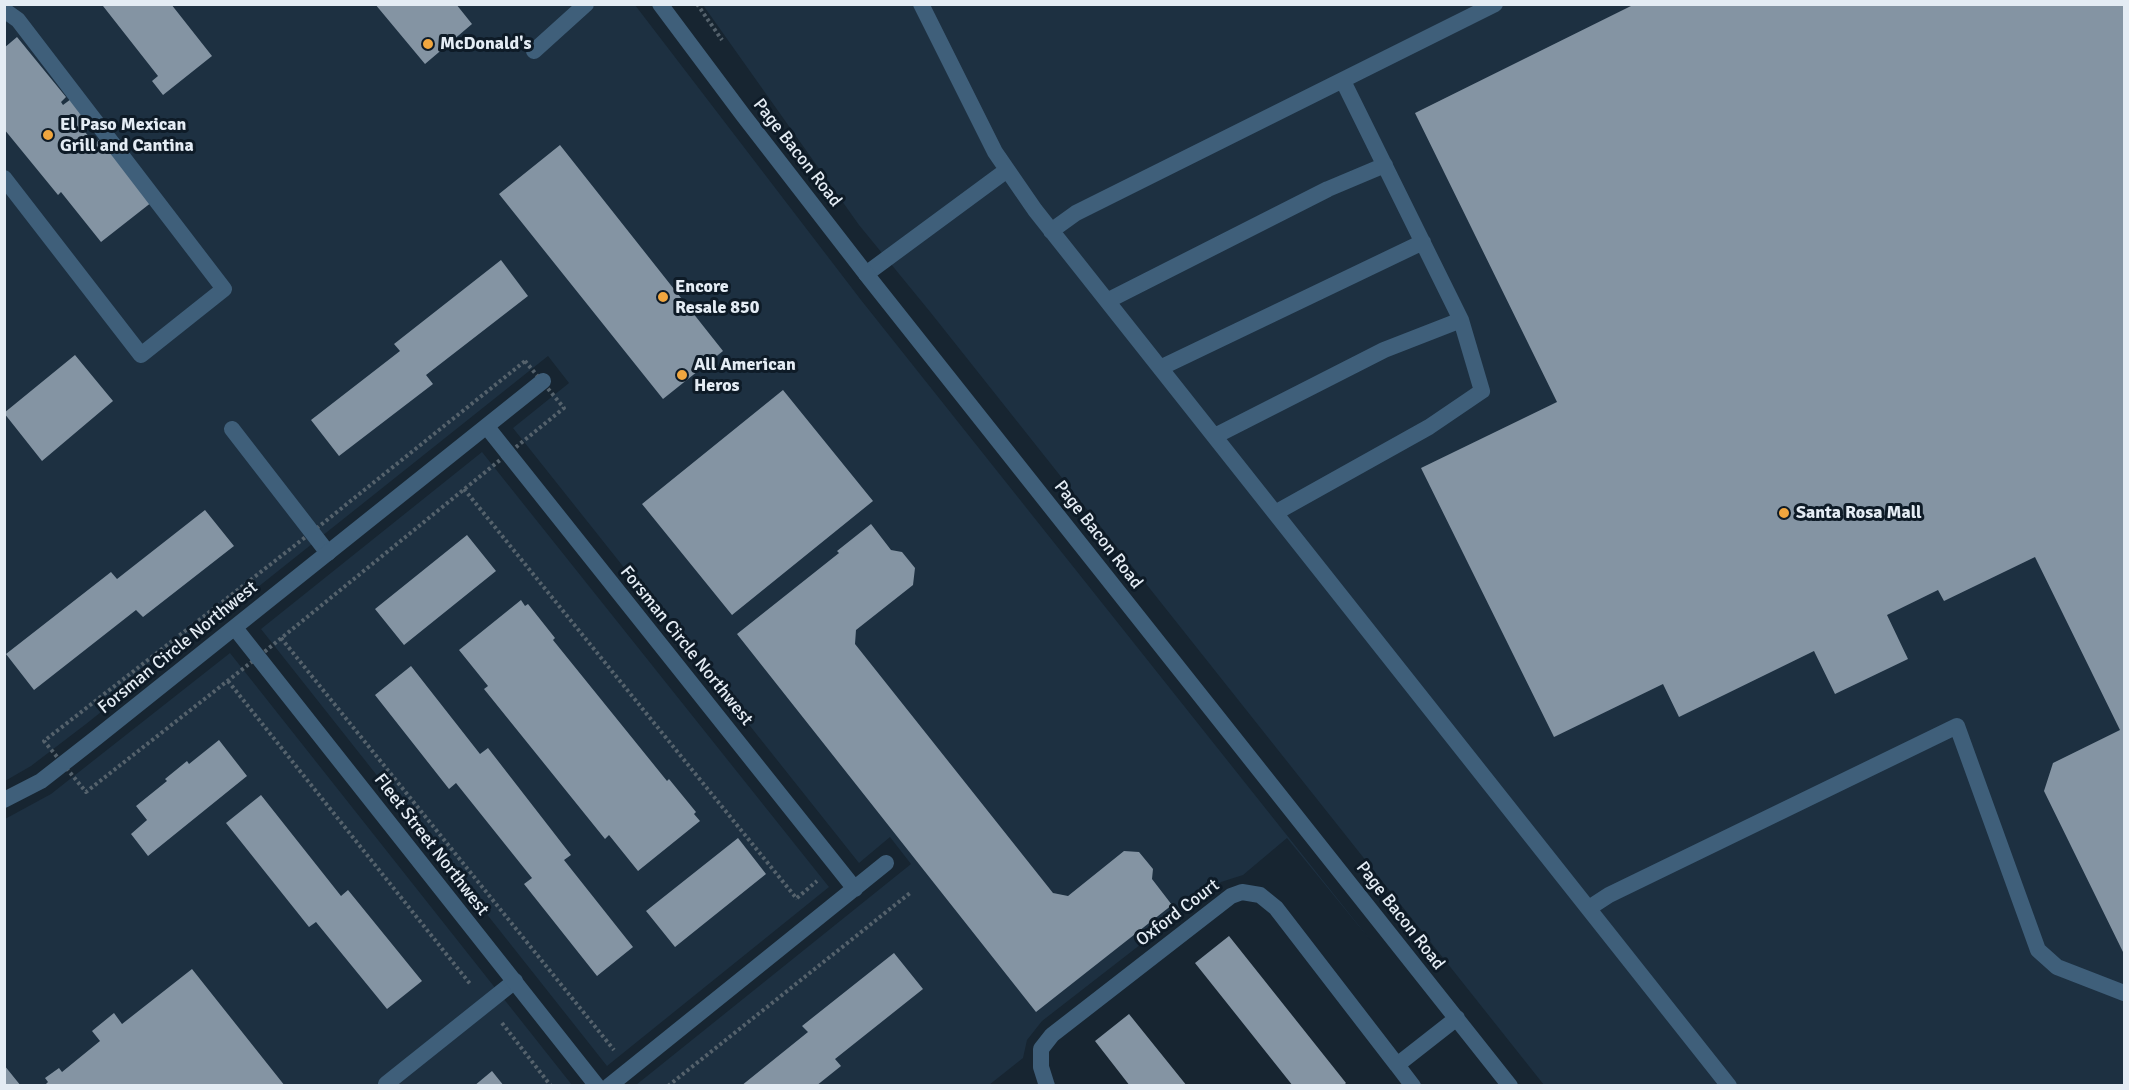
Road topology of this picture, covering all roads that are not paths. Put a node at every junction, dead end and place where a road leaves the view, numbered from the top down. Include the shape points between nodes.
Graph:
1 (586, 4) edge
2 (660, 4) edge
3 (921, 4) edge
4 (1496, 4) edge
5 (4, 10) edge
6 (534, 51) dead end
7 (1343, 81) junction
8 (1385, 165) junction
9 (1007, 170) junction
10 (4, 178) edge
11 (1051, 231) junction
12 (1423, 242) junction
13 (866, 274) junction
14 (1107, 301) junction
15 (1461, 320) junction
16 (1160, 368) junction
17 (543, 381) road end
18 (487, 427) junction
19 (232, 429) dead end
20 (1215, 436) junction
21 (1275, 513) junction
22 (328, 553) junction
23 (235, 628) junction
24 (4, 800) edge
25 (886, 863) dead end
26 (855, 889) junction
27 (1589, 908) junction
28 (514, 981) junction
29 (2124, 993) edge
30 (1456, 1018) junction
31 (1397, 1065) junction
32 (386, 1084) dead end
33 (597, 1086) edge
34 (609, 1086) edge
35 (1047, 1086) edge
36 (1413, 1086) edge
37 (1510, 1086) edge
38 (1729, 1086) edge

1 - 6 street
2 - 13 street, Page Bacon Road
3 - 9 street
4 - 7 street
5 - 10 street via 18,20 224,289 141,355
7 - 8 street
7 - 11 street via 1076,213
8 - 12 street
8 - 14 street via 1328,189
9 - 11 street
9 - 13 street
11 - 14 street
12 - 15 street
12 - 16 street
13 - 30 street, Page Bacon Road
14 - 16 street
15 - 20 street via 1384,350
15 - 21 street via 1482,391 1428,427
16 - 20 street
17 - 18 street, Forsman Circle Northwest
18 - 22 street, Forsman Circle Northwest
18 - 26 street, Forsman Circle Northwest
19 - 22 street
20 - 21 street
21 - 27 street
22 - 23 street, Forsman Circle Northwest
23 - 24 street, Forsman Circle Northwest via 41,781
23 - 28 street, Fleet Street Northwest
25 - 26 street
26 - 34 street
27 - 29 street via 1957,726 2038,950 2056,967
27 - 38 street
28 - 32 street
28 - 33 street, Fleet Street Northwest
30 - 31 street
30 - 37 street, Page Bacon Road
31 - 35 street, Oxford Court via 1276,908 1260,895 1242,892 1231,896 1052,1035 1041,1049
31 - 36 street, Oxford Court

